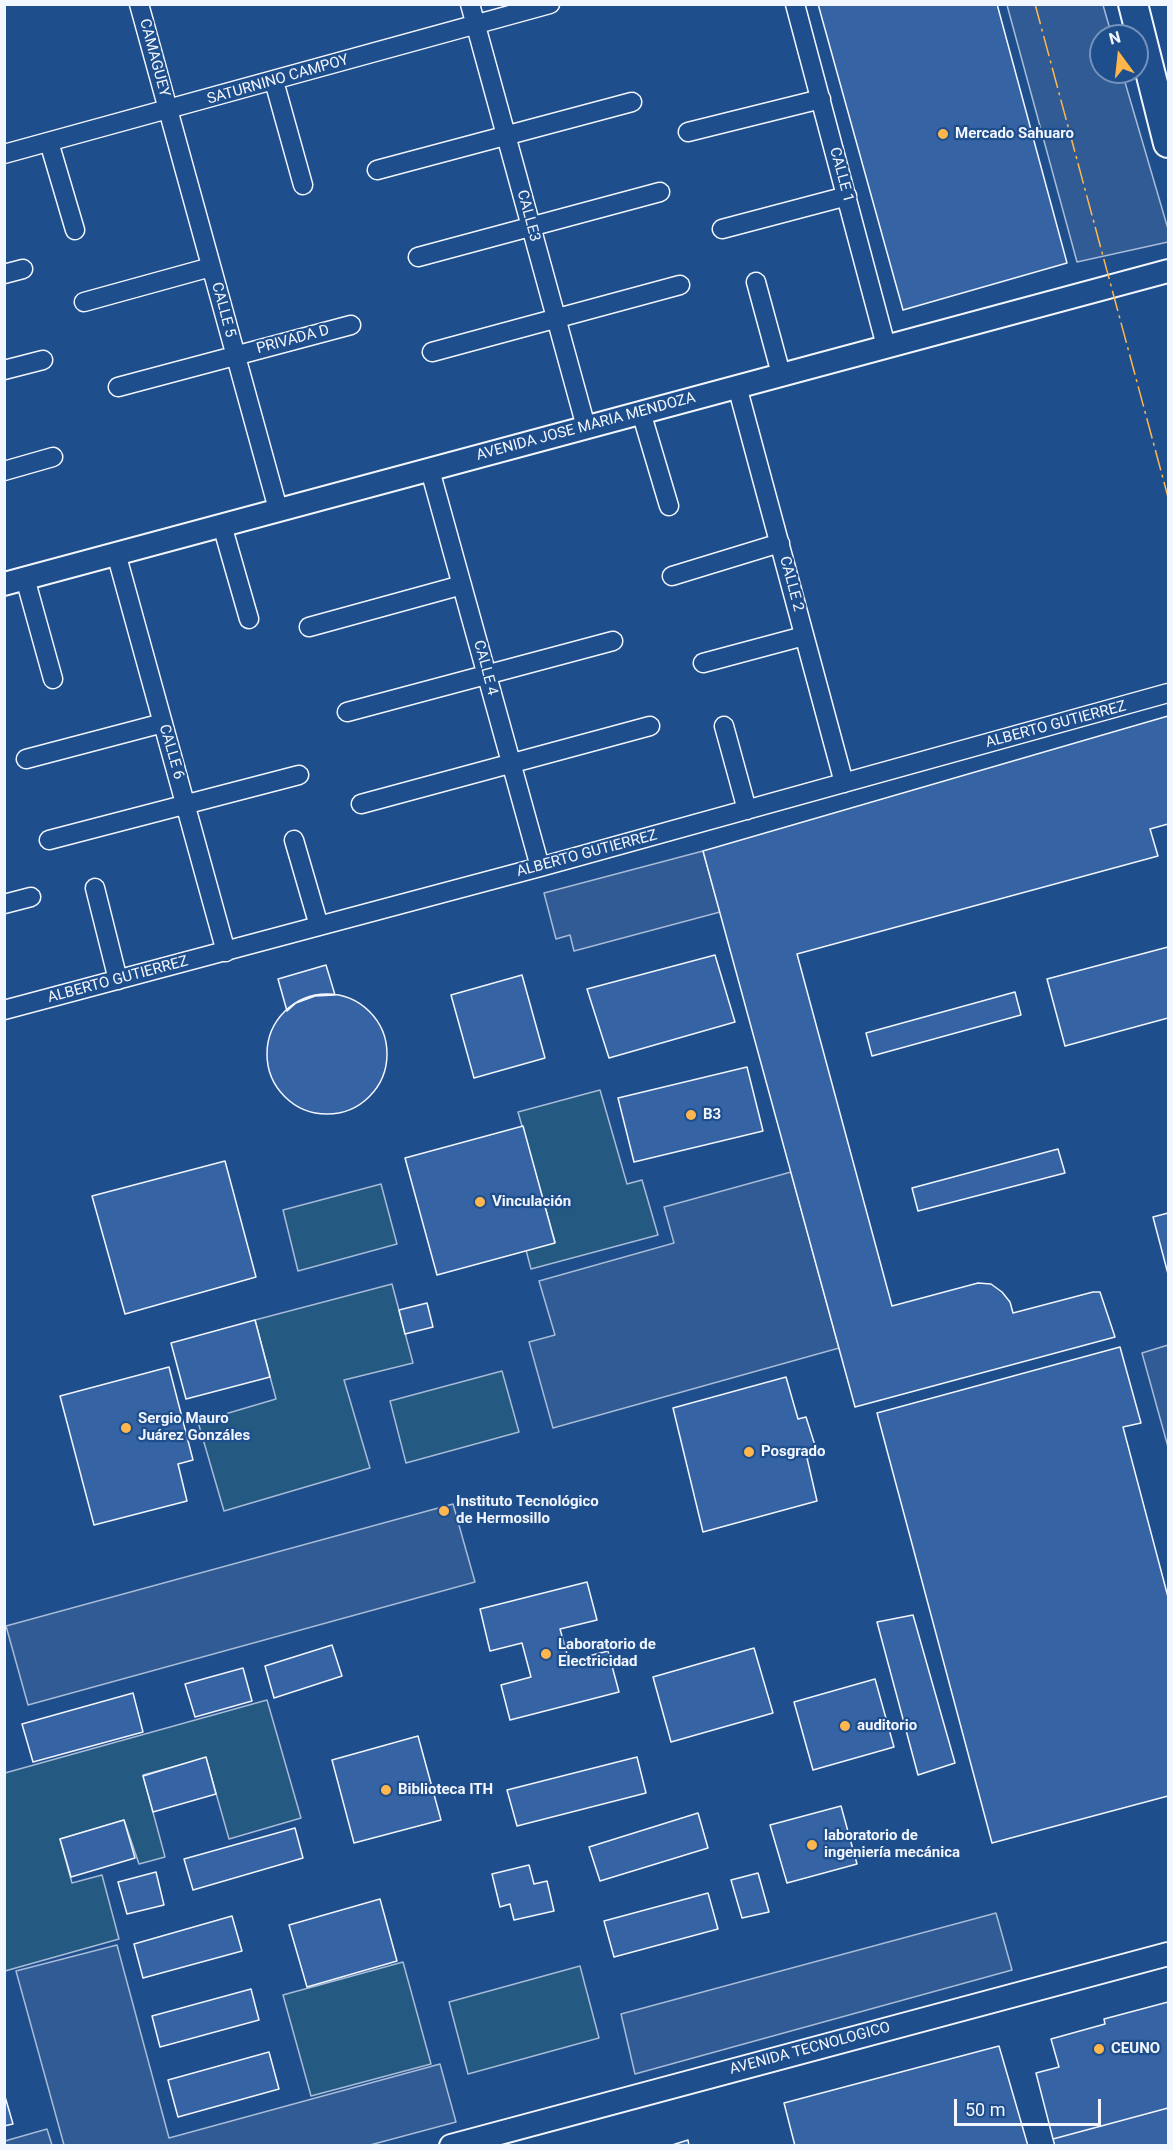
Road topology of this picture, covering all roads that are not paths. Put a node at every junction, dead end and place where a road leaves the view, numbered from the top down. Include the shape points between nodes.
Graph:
1 (139, 4) edge
2 (470, 4) edge
3 (550, 4) edge
4 (795, 4) edge
5 (1133, 4) edge
6 (476, 25) junction
7 (274, 81) junction
8 (821, 99) junction
9 (632, 102) dead end
10 (168, 111) junction
11 (688, 132) dead end
12 (506, 136) junction
13 (49, 142) junction
14 (1168, 143) edge
15 (4, 154) edge
16 (377, 171) dead end
17 (303, 185) dead end
18 (660, 192) dead end
19 (847, 196) junction
20 (531, 227) junction
21 (722, 229) dead end
22 (75, 230) dead end
23 (418, 257) dead end
24 (211, 267) junction
25 (23, 269) dead end
26 (1168, 271) edge
27 (4, 274) edge
28 (756, 282) dead end
29 (680, 285) dead end
30 (84, 302) dead end
31 (556, 318) junction
32 (351, 325) dead end
33 (886, 346) junction
34 (432, 352) dead end
35 (235, 355) junction
36 (43, 360) dead end
37 (4, 370) edge
38 (781, 374) junction
39 (737, 386) junction
40 (117, 387) dead end
41 (641, 412) junction
42 (586, 427) junction
43 (53, 457) dead end
44 (430, 470) junction
45 (4, 471) edge
46 (669, 506) dead end
47 (278, 509) junction
48 (222, 525) junction
49 (780, 543) junction
50 (116, 553) junction
51 (672, 576) dead end
52 (15, 581) edge
53 (462, 585) junction
54 (249, 620) dead end
55 (309, 627) dead end
56 (804, 636) junction
57 (613, 641) dead end
58 (703, 663) dead end
59 (487, 676) junction
60 (53, 679) dead end
61 (1168, 693) edge
62 (347, 712) dead end
63 (163, 723) junction
64 (650, 726) dead end
65 (724, 726) dead end
66 (26, 759) dead end
67 (511, 764) junction
68 (299, 775) dead end
69 (844, 783) junction
70 (185, 804) junction
71 (361, 804) dead end
72 (747, 810) junction
73 (49, 840) dead end
74 (294, 840) dead end
75 (540, 867) junction
76 (95, 888) dead end
77 (31, 897) dead end
78 (4, 904) edge
79 (319, 926) junction
80 (226, 952) junction
81 (118, 980) junction
82 (4, 1010) edge
83 (1168, 1954) edge
84 (451, 2145) edge

1 - 10 street, CAMAGUEY
2 - 6 street, CALLE3
3 - 6 street, SATURNINO CAMPOY
4 - 8 street, CALLE 1
5 - 14 main road
6 - 7 street, SATURNINO CAMPOY
6 - 12 street, CALLE3
7 - 10 street, SATURNINO CAMPOY
7 - 17 street
8 - 11 street
8 - 19 street, CALLE 1
9 - 12 street
10 - 13 street, SATURNINO CAMPOY
10 - 24 street, CALLE 5
12 - 16 street
12 - 20 street, CALLE3
13 - 15 street, SATURNINO CAMPOY
13 - 22 street
18 - 20 street
19 - 21 street
19 - 33 street, CALLE 1
20 - 23 street
20 - 31 street, CALLE3
24 - 30 street
24 - 35 street, CALLE 5
25 - 27 street
26 - 33 street, AVENIDA JOSE MARIA MENDOZA
28 - 38 street
29 - 31 street
31 - 34 street
31 - 42 street, CALLE3
32 - 35 street, PRIVADA D
33 - 38 street, AVENIDA JOSE MARIA MENDOZA
35 - 40 street, PRIVADA D
35 - 47 street, CALLE 5
36 - 37 street
38 - 39 street, AVENIDA JOSE MARIA MENDOZA
39 - 41 street, AVENIDA JOSE MARIA MENDOZA
39 - 49 street, CALLE 2
41 - 42 street, AVENIDA JOSE MARIA MENDOZA
41 - 46 street
42 - 44 street, AVENIDA JOSE MARIA MENDOZA
43 - 45 street
44 - 47 street, AVENIDA JOSE MARIA MENDOZA
44 - 53 street, CALLE 4
47 - 48 street, AVENIDA JOSE MARIA MENDOZA
48 - 50 street, AVENIDA JOSE MARIA MENDOZA
48 - 54 street
49 - 51 street
49 - 56 street, CALLE 2
50 - 52 street, AVENIDA JOSE MARIA MENDOZA
50 - 63 street, CALLE 6
52 - 60 street
53 - 55 street
53 - 59 street, CALLE 4
56 - 58 street
56 - 69 street, CALLE 2
57 - 59 street
59 - 62 street
59 - 67 street, CALLE 4
61 - 69 street, ALBERTO GUTIERREZ
63 - 66 street
63 - 70 street, CALLE 6
64 - 67 street
65 - 72 street
67 - 71 street
67 - 75 street, CALLE 4
68 - 70 street
69 - 72 street, ALBERTO GUTIERREZ
70 - 73 street
70 - 80 street, CALLE 6
72 - 75 street, ALBERTO GUTIERREZ
74 - 79 street
75 - 79 street, ALBERTO GUTIERREZ
76 - 81 street
77 - 78 street
79 - 80 street, ALBERTO GUTIERREZ
80 - 81 street, ALBERTO GUTIERREZ
81 - 82 street, ALBERTO GUTIERREZ
83 - 84 street, AVENIDA TECNOLOGICO

